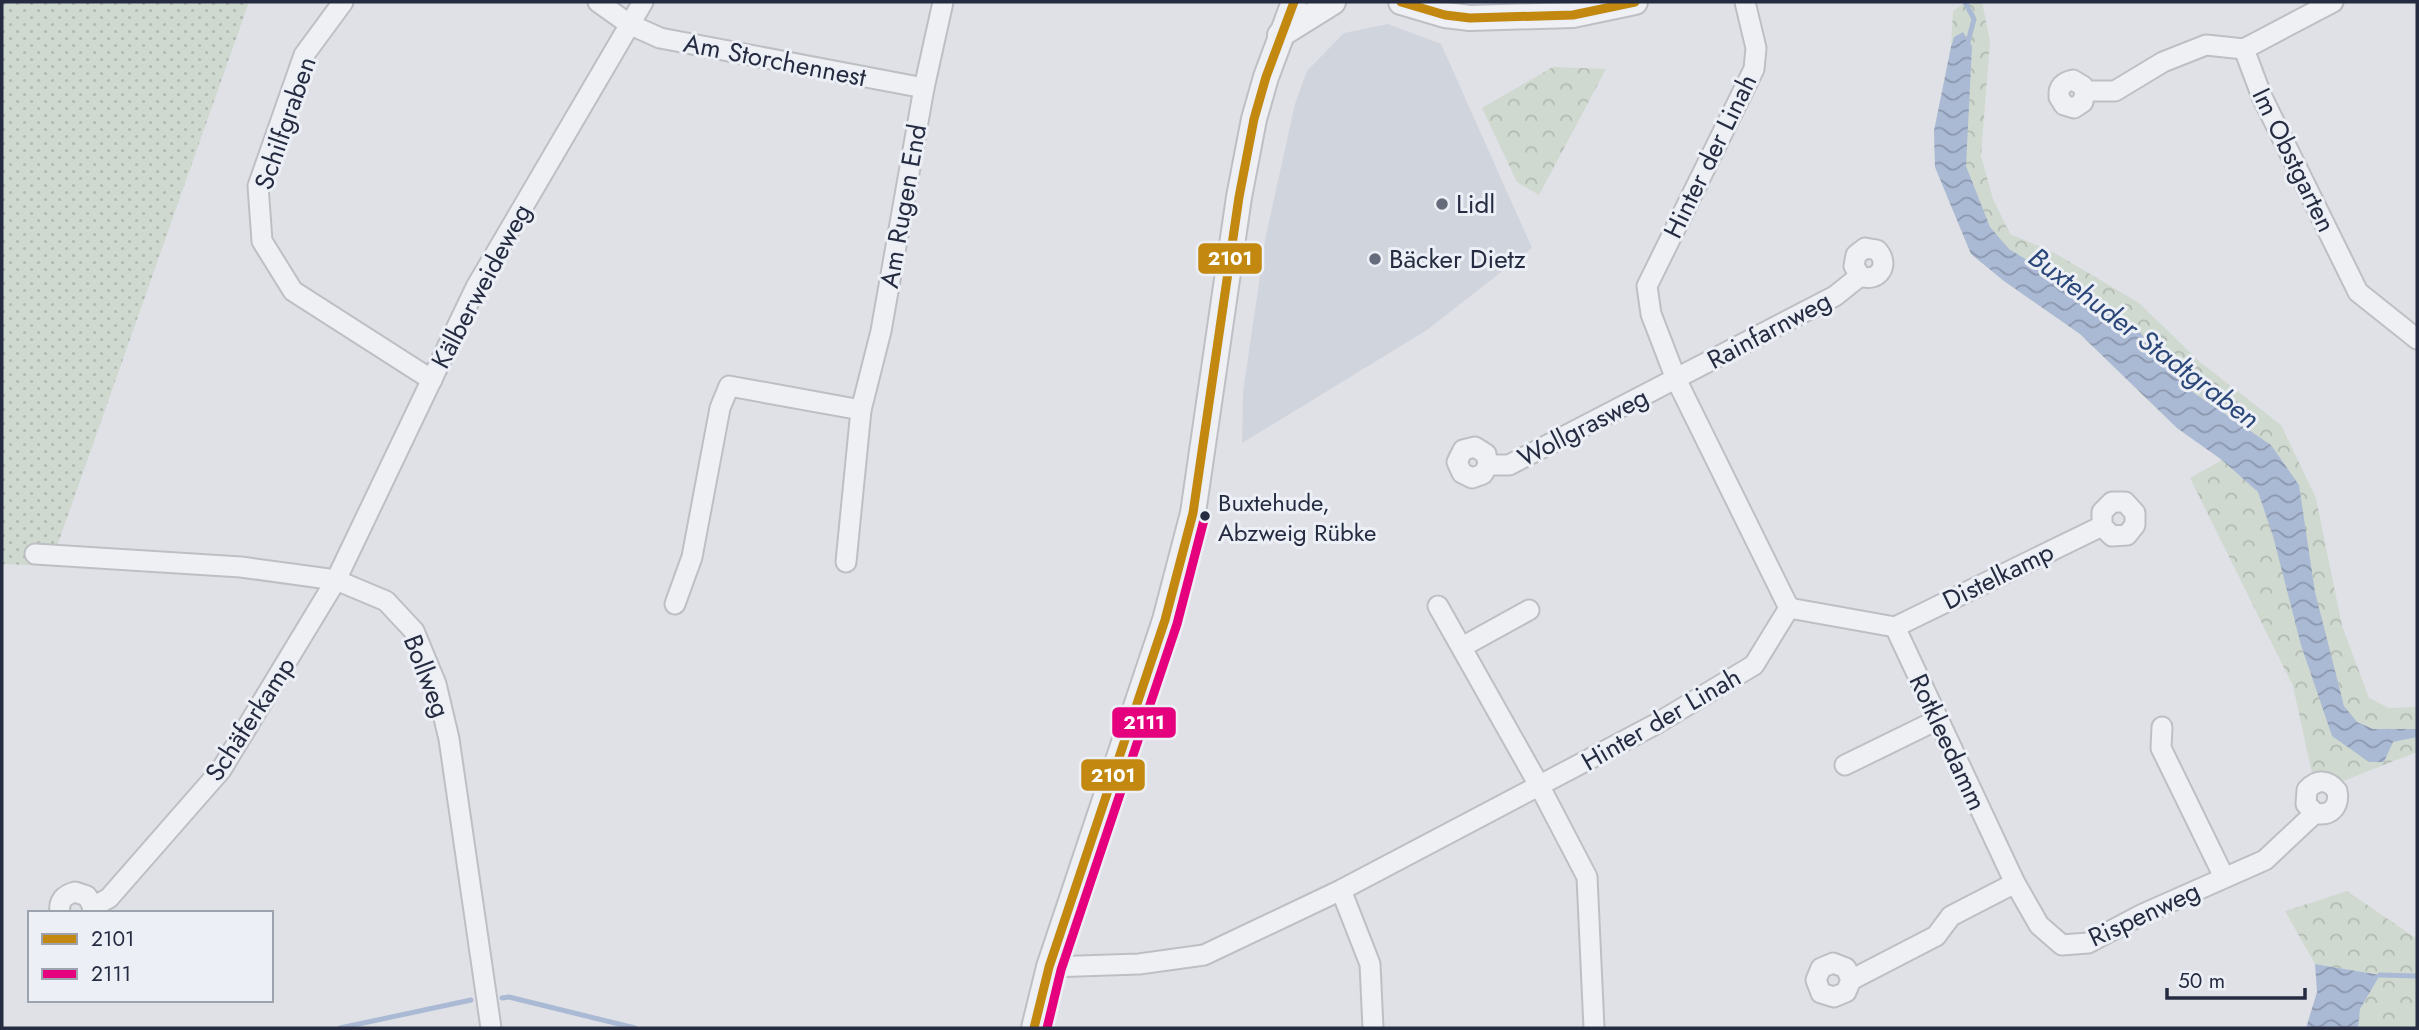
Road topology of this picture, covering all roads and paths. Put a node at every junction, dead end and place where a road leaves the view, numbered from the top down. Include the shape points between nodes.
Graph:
1 (343, 2) edge
2 (598, 2) edge
3 (643, 2) edge
4 (943, 2) edge
5 (1294, 2) edge
6 (1334, 2) edge
7 (1401, 2) edge
8 (1461, 2) edge
9 (1635, 2) edge
10 (1745, 2) edge
11 (2333, 2) edge
12 (1513, 17) junction
13 (629, 24) junction
14 (1279, 36) junction
15 (2244, 49) junction
16 (924, 88) junction
17 (2085, 91) dead end
18 (1860, 276) dead end
19 (2417, 339) edge
20 (1676, 379) junction
21 (432, 380) junction
22 (861, 411) junction
23 (1488, 465) dead end
24 (2102, 526) dead end
25 (35, 554) dead end
26 (846, 562) dead end
27 (336, 580) junction
28 (675, 604) dead end
29 (1438, 606) dead end
30 (1789, 608) junction
31 (1529, 610) dead end
32 (1895, 627) junction
33 (1462, 647) junction
34 (1937, 720) junction
35 (2162, 727) dead end
36 (1845, 765) dead end
37 (1540, 787) junction
38 (2315, 813) dead end
39 (2224, 877) junction
40 (2015, 883) junction
41 (1341, 890) junction
42 (92, 910) edge
43 (60, 911) edge
44 (2062, 945) joint
45 (1049, 967) junction
46 (1851, 980) dead end
47 (491, 1028) edge
48 (1034, 1028) edge
49 (1373, 1028) edge
50 (1594, 1028) edge

1 - 21 street, Schilfgraben via 304,55 258,186 262,241 293,290
2 - 13 street
3 - 13 street, Kälberweideweg
4 - 16 street, Am Rugen End
5 - 14 street
6 - 14 street
7 - 12 street via 1445,15
8 - 12 street
9 - 12 street via 1573,15
10 - 20 street, Hinter der Linah via 1756,48 1754,69 1647,286 1651,314
11 - 15 street
13 - 16 street, Am Storchennest via 660,38
13 - 21 street, Kälberweideweg via 476,287
14 - 45 street via 1254,119 1238,197 1193,513 1165,620
15 - 17 street via 2206,45 2163,62 2115,91
15 - 19 street, Im Obstgarten via 2262,97 2358,292
16 - 22 street, Am Rugen End via 881,331
18 - 20 street, Rainfarnweg via 1835,296
20 - 23 street, Wollgrasweg via 1509,465
20 - 30 street, Hinter der Linah
21 - 27 street, Kälberweideweg
22 - 26 street, Am Rugen End
22 - 28 street via 729,386 720,408 692,557
24 - 32 street, Distelkamp
25 - 27 street, Bollweg via 241,567
27 - 42 street, Schäferkamp via 220,771 109,898
27 - 47 street, Bollweg via 386,601 414,631 436,684 449,739
29 - 33 street
30 - 32 street
30 - 37 street, Hinter der Linah via 1754,665
31 - 33 street
32 - 34 street, Rotkleedamm
33 - 37 street
34 - 36 street
34 - 40 street, Rotkleedamm
35 - 39 street, Rispenweg via 2161,748
37 - 41 street, Hinter der Linah
37 - 50 street via 1587,877
38 - 39 street, Rispenweg via 2265,860
39 - 44 street, Rispenweg via 2088,943
40 - 44 street, Rotkleedamm via 2039,925
40 - 46 street via 1951,916 1936,936
41 - 45 street, Hinter der Linah via 1204,955 1139,964
41 - 49 street via 1370,964
42 - 43 street, Schäferkamp via 87,896 75,892 63,897
45 - 48 street

